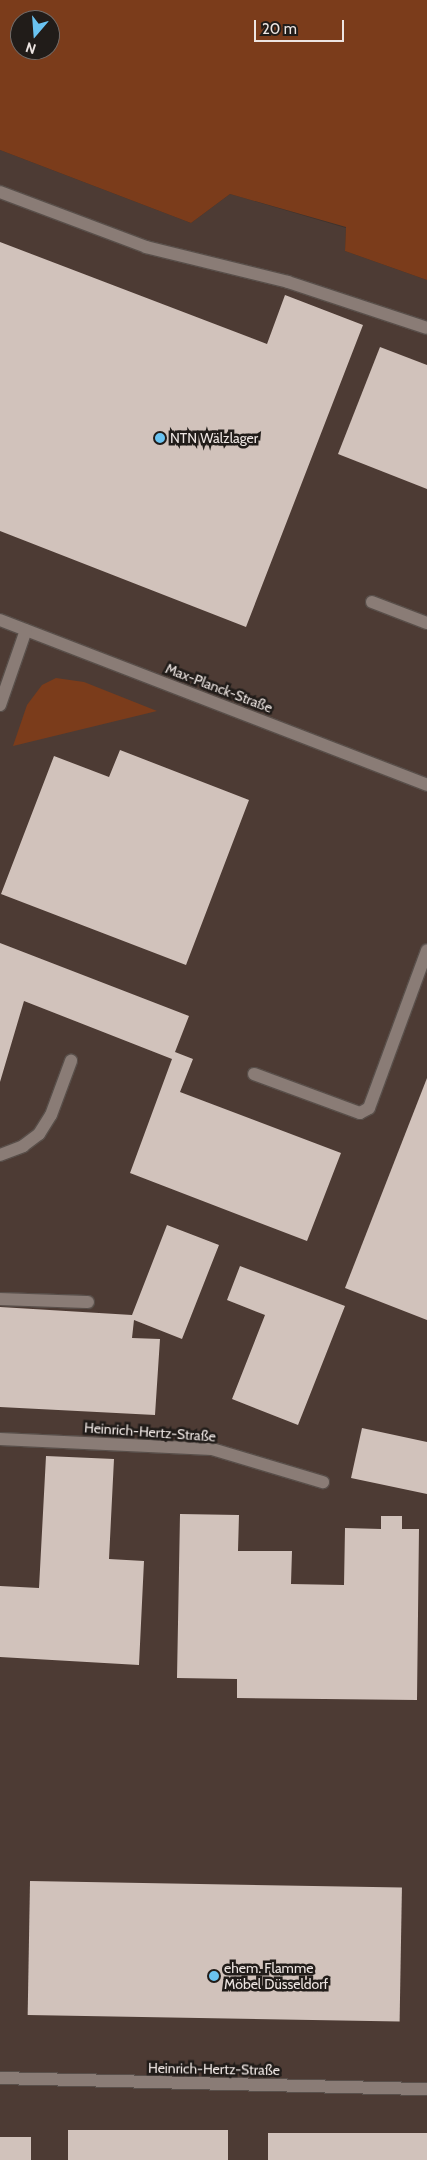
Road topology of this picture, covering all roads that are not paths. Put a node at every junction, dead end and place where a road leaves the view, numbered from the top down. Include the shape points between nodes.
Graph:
1 (0, 192) edge
2 (427, 328) edge
3 (372, 602) dead end
4 (0, 620) edge
5 (427, 623) edge
6 (26, 630) junction
7 (0, 704) edge
8 (427, 784) edge
9 (427, 950) edge
10 (71, 1061) dead end
11 (254, 1074) dead end
12 (0, 1155) edge
13 (0, 1299) edge
14 (88, 1302) dead end
15 (0, 1439) edge
16 (323, 1482) dead end
17 (0, 2078) edge
18 (427, 2089) edge

1 - 2 street via 146,246 288,282
3 - 5 street
4 - 6 street, Max-Planck-Straße
6 - 7 street
6 - 8 street, Max-Planck-Straße
9 - 11 street via 369,1108 360,1112
10 - 12 street via 51,1115 39,1134 23,1146
13 - 14 street
15 - 16 street, Heinrich-Hertz-Straße via 212,1449
17 - 18 street, Heinrich-Hertz-Straße

